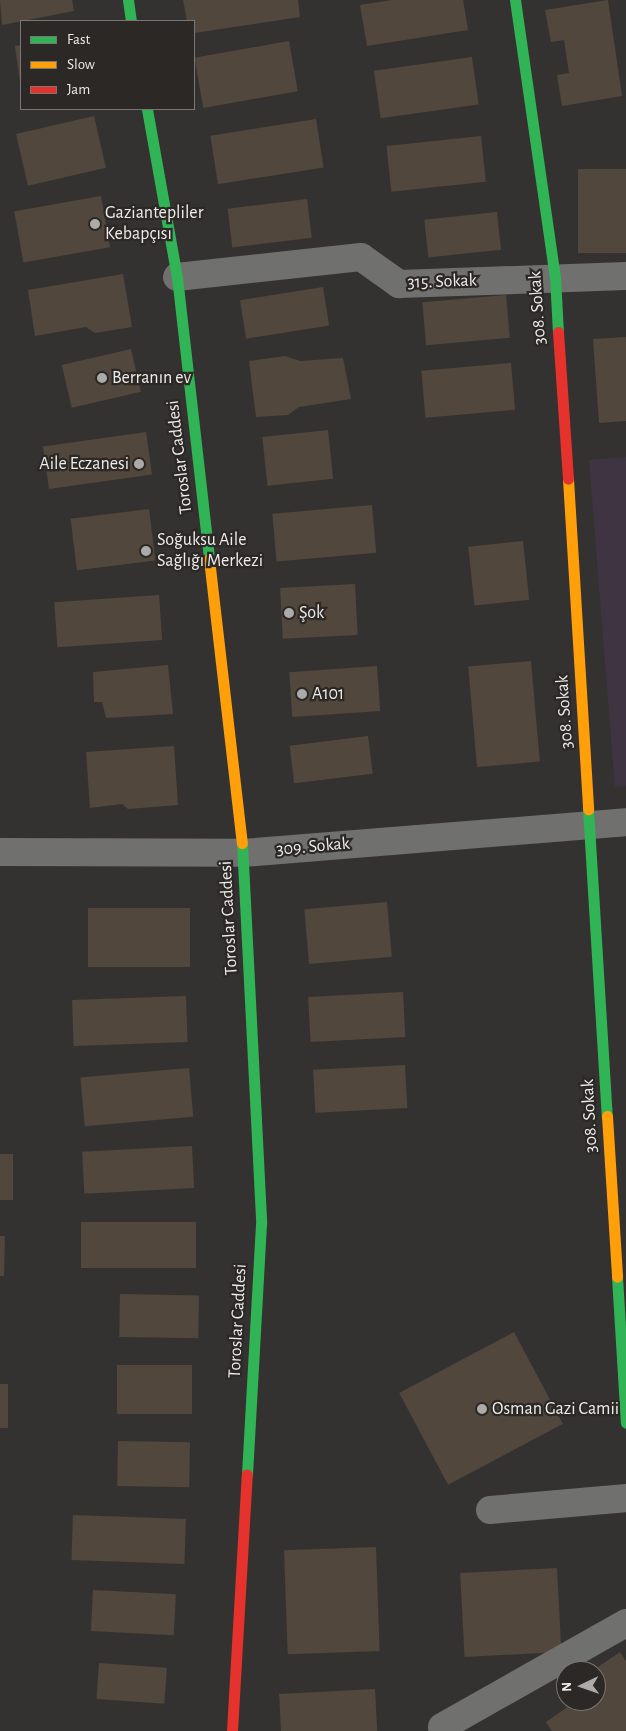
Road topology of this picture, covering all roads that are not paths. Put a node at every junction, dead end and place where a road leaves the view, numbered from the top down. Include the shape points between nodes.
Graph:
1 (128, 0) edge
2 (515, 0) edge
3 (131, 20) edge
4 (147, 110) edge
5 (626, 276) edge
6 (177, 277) junction
7 (555, 277) junction
8 (626, 822) edge
9 (590, 824) junction
10 (0, 852) edge
11 (243, 853) junction
12 (626, 1423) edge
13 (626, 1498) edge
14 (490, 1510) dead end
15 (626, 1622) edge
16 (442, 1727) dead end
17 (232, 1731) edge

1 - 3 main road
2 - 7 main road, 308. Sokak
4 - 6 main road, Toroslar Caddesi
5 - 7 street, 315. Sokak
6 - 7 street, 315. Sokak via 361,257 399,284
6 - 11 main road, Toroslar Caddesi
7 - 9 main road, 308. Sokak
8 - 9 street, 309. Sokak
9 - 11 street, 309. Sokak
9 - 12 main road, 308. Sokak
10 - 11 street, 309. Sokak
11 - 17 main road, Toroslar Caddesi via 261,1224
13 - 14 street
15 - 16 street

